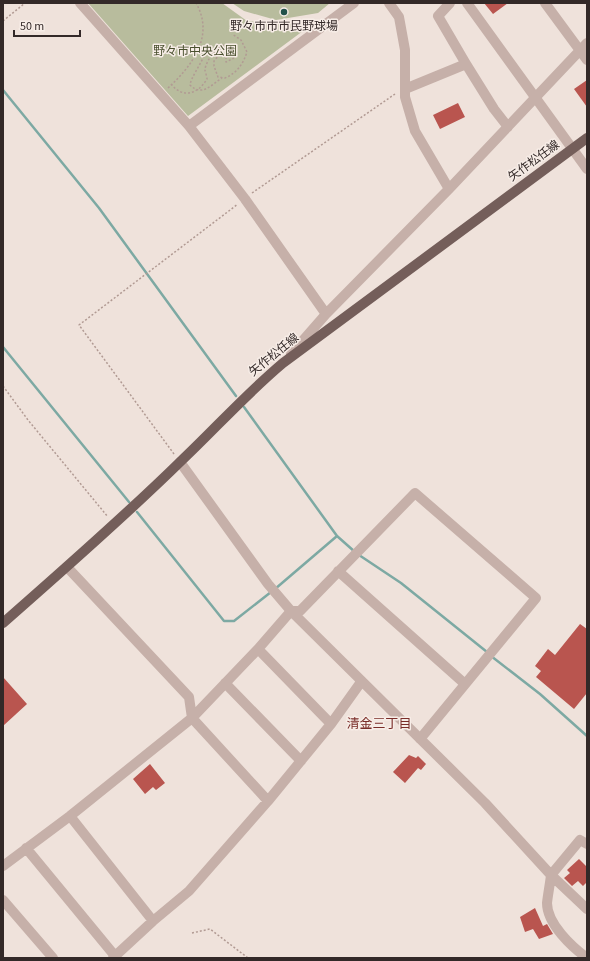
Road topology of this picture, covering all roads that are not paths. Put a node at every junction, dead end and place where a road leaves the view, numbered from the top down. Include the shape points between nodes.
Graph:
1 (80, 3) edge
2 (354, 3) edge
3 (389, 3) edge
4 (450, 3) edge
5 (467, 3) edge
6 (545, 3) edge
7 (584, 47) edge
8 (587, 60) edge
9 (466, 64) junction
10 (405, 89) junction
11 (535, 98) junction
12 (189, 126) junction
13 (508, 127) junction
14 (587, 138) edge
15 (573, 148) junction
16 (587, 169) edge
17 (449, 190) junction
18 (326, 314) junction
19 (283, 364) junction
20 (180, 462) junction
21 (67, 567) junction
22 (338, 571) junction
23 (287, 607) junction
24 (3, 623) edge
25 (258, 649) junction
26 (361, 682) junction
27 (225, 683) junction
28 (465, 684) junction
29 (192, 718) junction
30 (331, 724) junction
31 (420, 739) junction
32 (301, 761) junction
33 (268, 801) junction
34 (70, 816) junction
35 (587, 844) edge
36 (26, 848) junction
37 (3, 866) edge
38 (551, 875) junction
39 (3, 900) edge
40 (587, 909) edge
41 (153, 920) junction
42 (114, 957) edge
43 (53, 958) edge
44 (587, 958) edge

1 - 12 street
2 - 12 street
3 - 10 street via 399,17 405,50
4 - 9 street via 438,16
5 - 11 street
6 - 7 street
7 - 8 street
7 - 11 street
9 - 10 street
9 - 13 street
10 - 17 street via 405,97 416,131
11 - 13 street
11 - 15 street
12 - 18 street via 245,199
13 - 17 street
14 - 15 main road, 矢作松任線
15 - 16 street
15 - 19 main road, 矢作松任線
17 - 18 street
18 - 19 street
19 - 20 main road, 矢作松任線 via 259,384
20 - 21 main road, 矢作松任線
20 - 23 street
21 - 24 main road, 矢作松任線
21 - 29 street via 189,697
22 - 23 street via 300,611
22 - 28 street
22 - 28 street via 415,493 536,598
23 - 25 street
23 - 26 street
25 - 27 street
25 - 30 street
26 - 30 street
26 - 31 street
27 - 29 street
27 - 32 street
28 - 31 street
29 - 33 street
29 - 34 street
30 - 32 street
31 - 38 street via 485,803
32 - 33 street
33 - 41 street via 189,891
34 - 36 street
34 - 41 street
35 - 38 street via 580,840
36 - 37 street
36 - 42 street
38 - 40 street
38 - 44 street via 547,904 551,917 570,945
39 - 43 street
41 - 42 street

